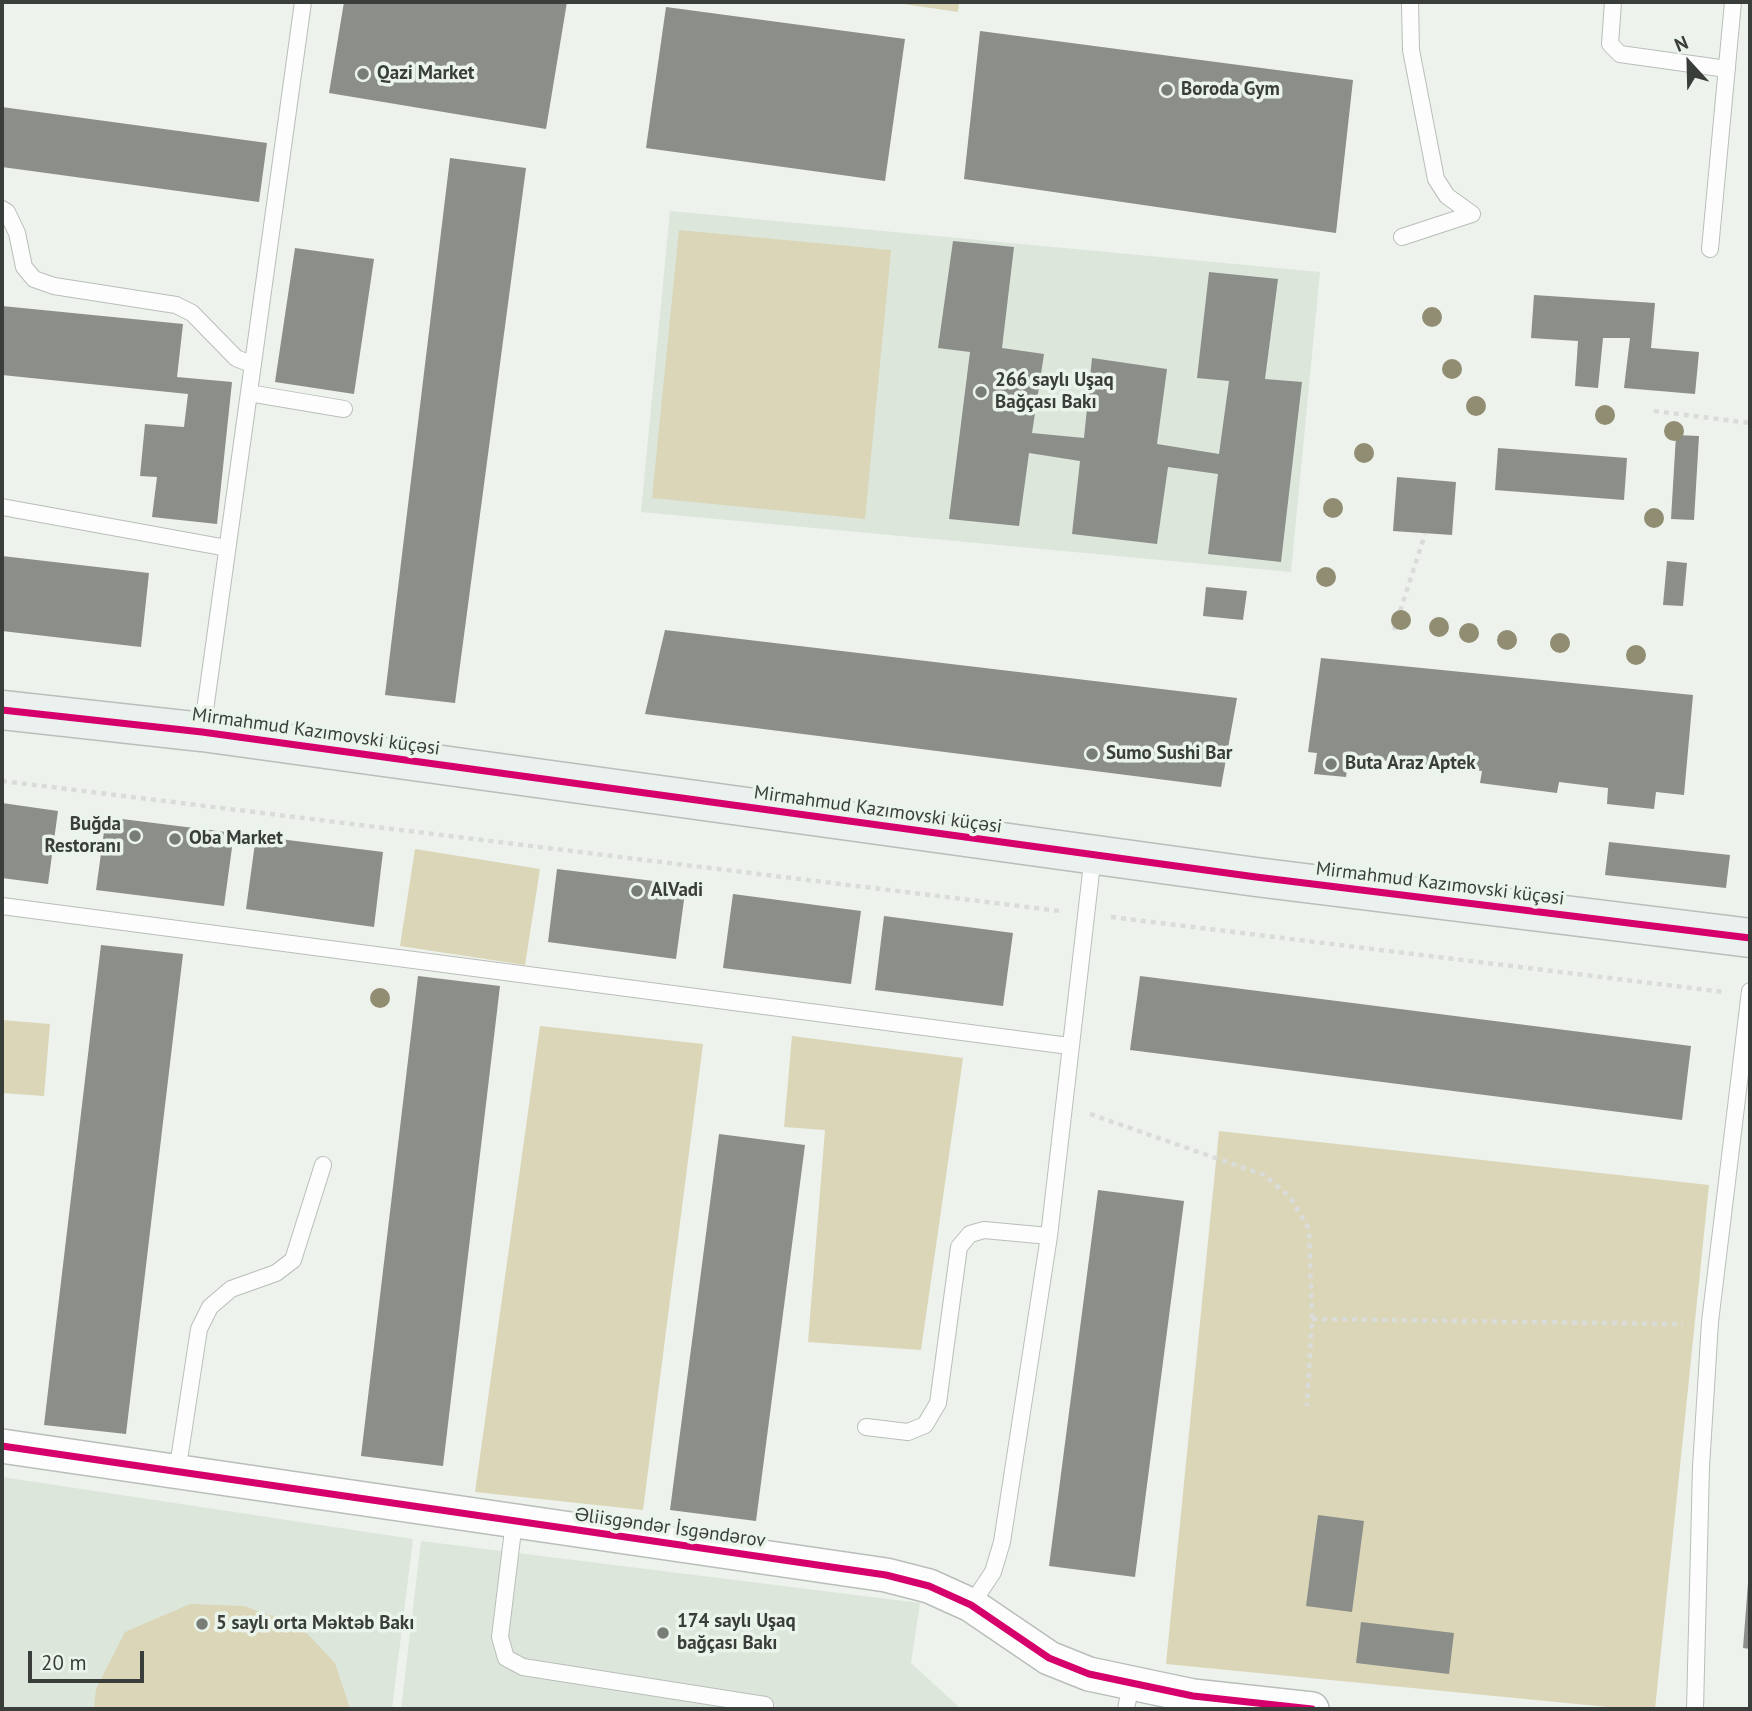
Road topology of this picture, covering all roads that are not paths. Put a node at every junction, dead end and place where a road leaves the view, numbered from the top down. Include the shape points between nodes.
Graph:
1 (303, 2) edge
2 (1410, 2) edge
3 (1613, 2) edge
4 (1733, 2) edge
5 (1727, 69) junction
6 (2, 209) edge
7 (1402, 237) dead end
8 (1710, 249) dead end
9 (253, 365) junction
10 (249, 393) junction
11 (344, 409) dead end
12 (2, 507) edge
13 (227, 548) junction
14 (2, 710) edge
15 (202, 732) junction
16 (1093, 855) junction
17 (2, 905) edge
18 (1750, 938) edge
19 (1750, 993) edge
20 (1069, 1046) junction
21 (323, 1165) dead end
22 (1049, 1236) junction
23 (866, 1427) dead end
24 (2, 1447) edge
25 (177, 1472) junction
26 (513, 1522) junction
27 (971, 1605) junction
28 (1128, 1697) edge
29 (765, 1705) dead end
30 (1312, 1709) edge
31 (1695, 1709) edge

1 - 9 lane
2 - 7 lane via 1411,50 1436,179 1447,196 1472,214
3 - 5 lane via 1610,44 1620,54
4 - 5 lane
5 - 8 lane
6 - 9 lane via 17,233 24,267 34,279 176,305 192,313 236,358
9 - 10 lane
10 - 11 lane
10 - 13 lane
12 - 13 lane
13 - 15 lane
14 - 15 street, Mirmahmud Kazımovski küçəsi
15 - 16 street, Mirmahmud Kazımovski küçəsi
16 - 18 street, Mirmahmud Kazımovski küçəsi
16 - 20 lane
17 - 20 lane
19 - 31 lane via 1710,1322
20 - 22 lane
21 - 25 lane via 293,1260 276,1273 231,1289 204,1318
22 - 23 lane via 984,1230 970,1234 959,1247 938,1403 925,1425 908,1432
22 - 27 lane via 1002,1542 993,1572
24 - 25 street, Əliisgəndər İsgəndərov
25 - 26 street, Əliisgəndər İsgəndərov
26 - 27 street, Əliisgəndər İsgəndərov via 886,1575 929,1586
26 - 29 lane via 500,1637 506,1658 523,1667
27 - 28 street, Əliisgəndər İsgəndərov via 1049,1658
28 - 30 street, Əliisgəndər İsgəndərov via 1193,1696

